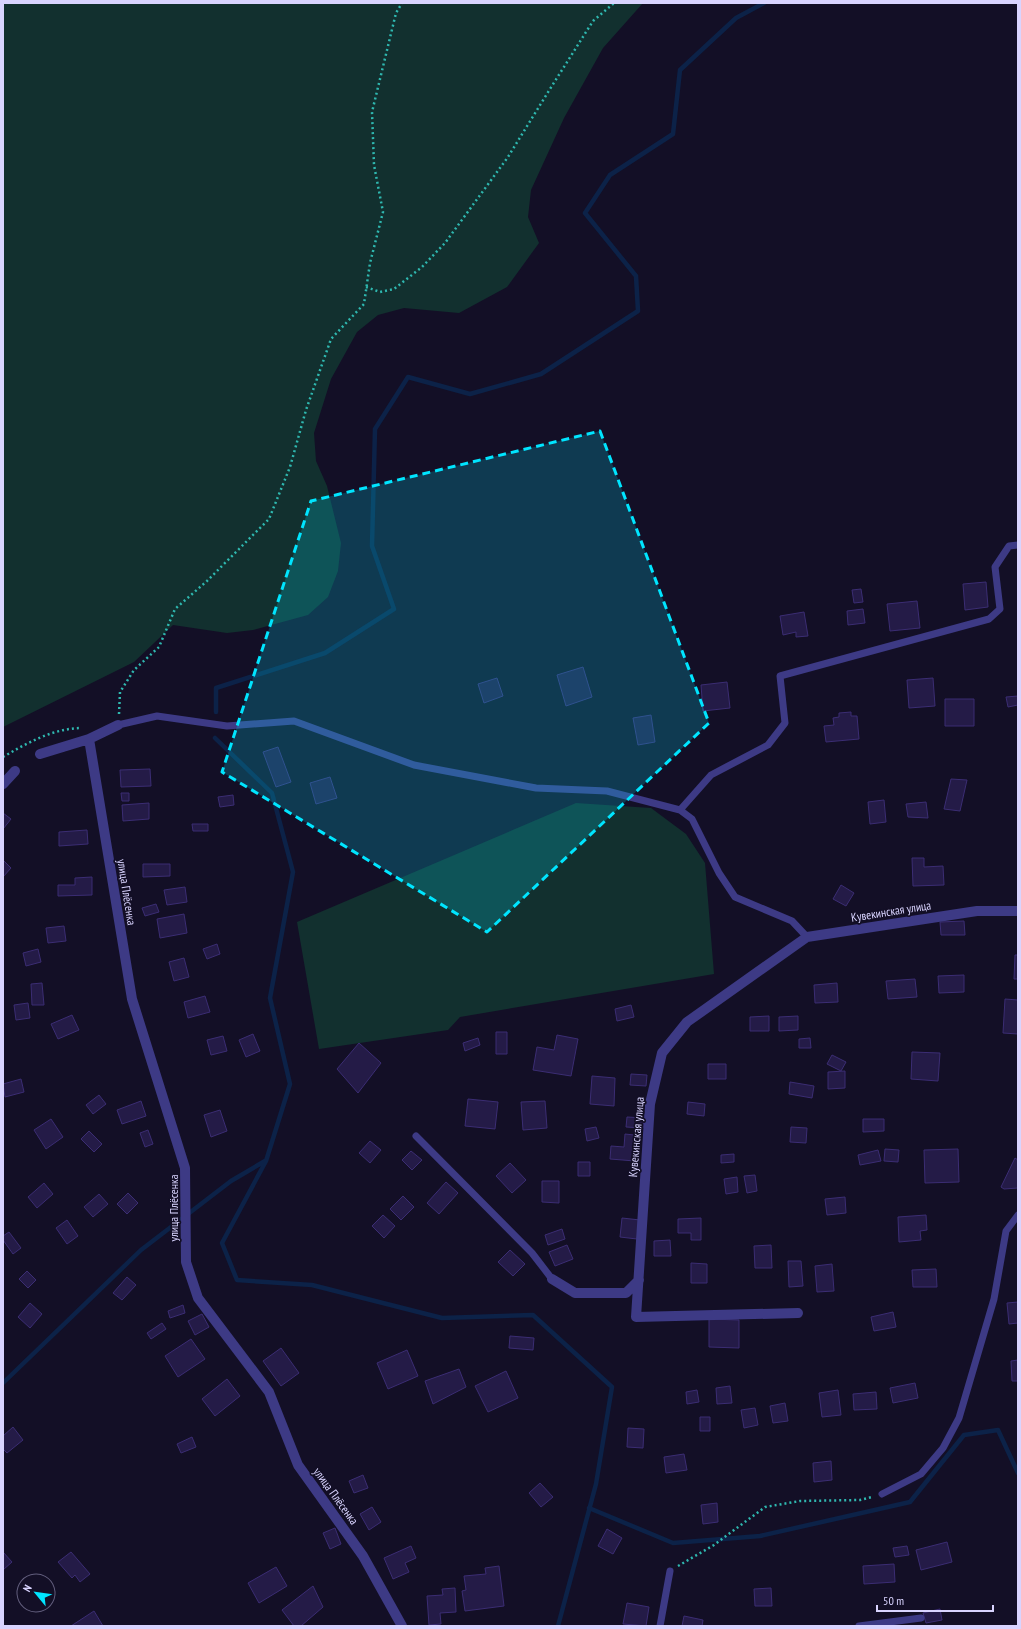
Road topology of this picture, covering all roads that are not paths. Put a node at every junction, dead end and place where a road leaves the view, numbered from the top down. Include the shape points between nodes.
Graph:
1 (1018, 544) edge
2 (118, 725) joint
3 (89, 739) junction
4 (40, 754) dead end
5 (15, 772) dead end
6 (3, 784) edge
7 (680, 810) junction
8 (1018, 911) edge
9 (807, 937) junction
10 (416, 1136) dead end
11 (1018, 1214) edge
12 (552, 1279) joint
13 (639, 1280) junction
14 (798, 1313) dead end
15 (882, 1494) road end
16 (670, 1571) road end
17 (921, 1618) dead end
18 (402, 1626) edge
19 (660, 1626) edge
20 (859, 1626) edge

1 - 7 lane via 1009,546 995,567 1000,609 989,619 780,676 785,723 768,745 711,775
2 - 3 street
2 - 7 lane via 158,716 227,726 294,721 414,765 536,788 607,791
3 - 4 street
3 - 18 street, улица Плёсенка via 132,999 185,1168 186,1262 198,1298 269,1392 298,1465 363,1556
5 - 6 street
7 - 9 lane via 692,819 719,873 735,897 792,921
8 - 9 street, Кувекинская улица via 977,911
9 - 13 street, Кувекинская улица via 687,1022 662,1053 650,1104
10 - 12 lane via 532,1253
11 - 15 lane via 1006,1231 994,1300 959,1418 943,1448 921,1474
12 - 13 street via 575,1293 626,1293
13 - 14 street, Кувекинская улица via 636,1317
16 - 19 lane
17 - 20 lane

